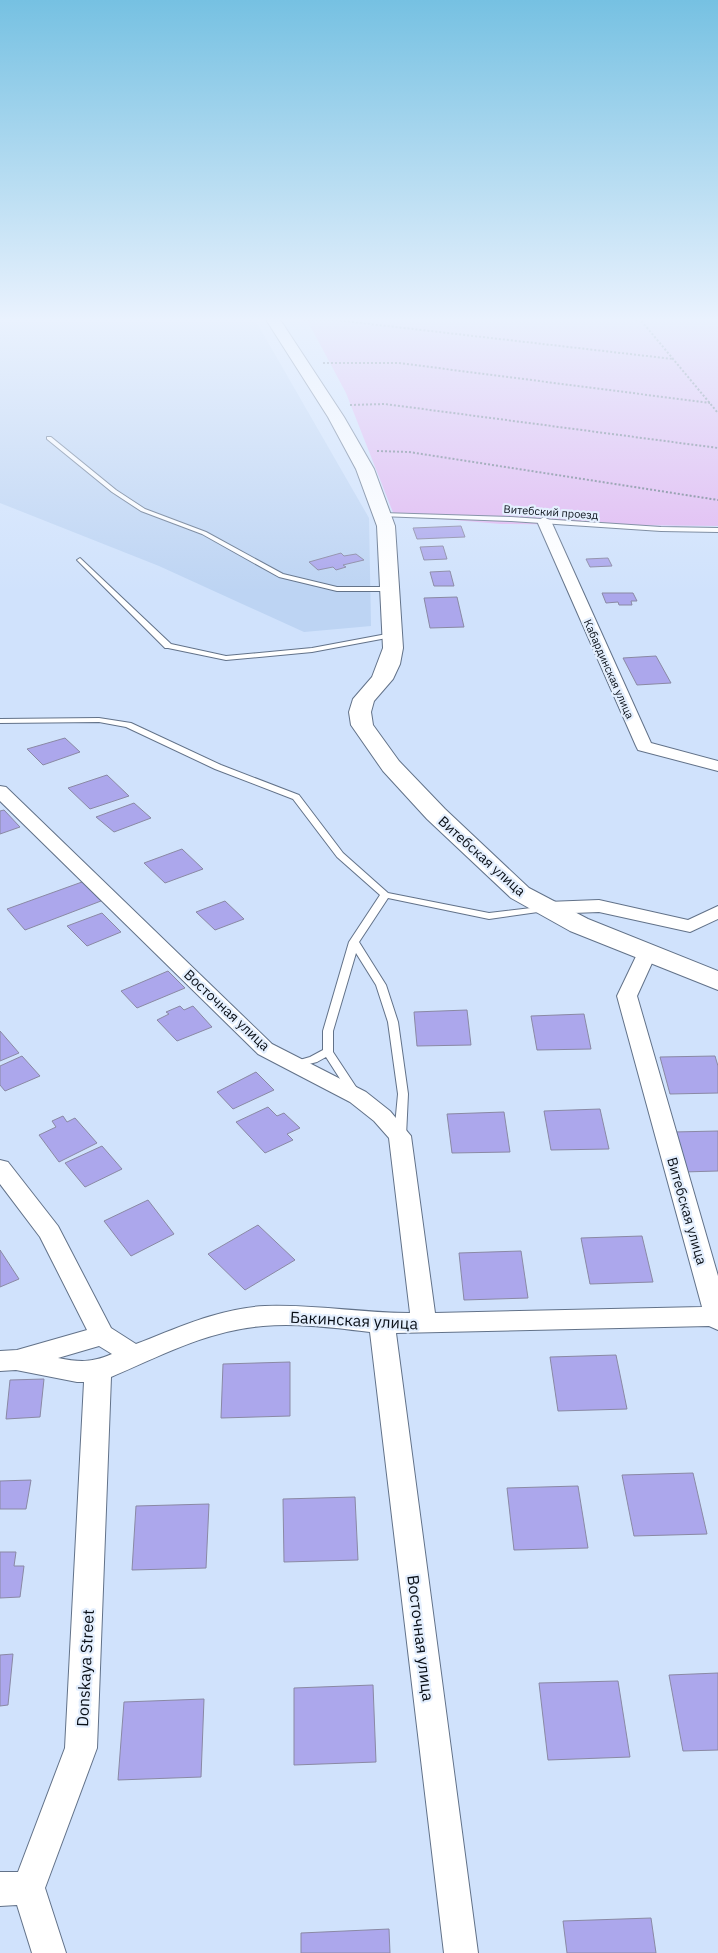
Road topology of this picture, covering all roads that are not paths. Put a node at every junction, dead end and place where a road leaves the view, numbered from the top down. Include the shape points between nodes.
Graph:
1 (331, 409) edge
2 (49, 438) dead end
3 (382, 515) junction
4 (544, 521) junction
5 (718, 530) edge
6 (80, 560) dead end
7 (389, 589) junction
8 (392, 635) junction
9 (0, 721) edge
10 (718, 766) edge
11 (0, 791) edge
12 (385, 895) junction
13 (547, 908) junction
14 (718, 912) edge
15 (354, 942) junction
16 (647, 952) junction
17 (718, 981) edge
18 (328, 1052) junction
19 (292, 1065) junction
20 (358, 1098) junction
21 (400, 1136) junction
22 (0, 1168) edge
23 (718, 1318) edge
24 (382, 1322) junction
25 (424, 1323) junction
26 (102, 1335) junction
27 (134, 1356) junction
28 (8, 1360) edge
29 (98, 1371) junction
30 (14, 1889) edge
31 (49, 1953) edge
32 (461, 1953) edge

1 - 3 street, Витебская улица via 365,469
2 - 7 lane via 114,491 143,510 204,532 281,576 337,589
3 - 4 lane, Витебский проезд
3 - 7 street, Витебская улица via 386,526
4 - 5 lane, Витебский проезд
4 - 10 street, Кабардинская улица via 644,746
6 - 8 lane via 168,646 226,658 312,650
7 - 8 street, Витебская улица
8 - 13 street, Витебская улица via 389,664 364,699 360,712 362,726 391,766 436,814 520,893
9 - 12 lane via 99,720 128,725 218,767 296,797 340,855
11 - 19 street, Восточная улица via 265,1049
12 - 13 lane via 489,916
12 - 15 lane
13 - 14 street via 599,906 690,926
13 - 16 street, Витебская улица via 579,925
15 - 18 lane via 328,1031
15 - 21 lane via 381,985 394,1022 403,1094
16 - 17 street
16 - 23 street, Витебская улица via 627,996
18 - 19 lane
18 - 20 lane
19 - 20 street, Восточная улица
20 - 21 street, Восточная улица via 382,1116
21 - 25 street
22 - 26 street via 50,1232
23 - 25 street, Бакинская улица
24 - 25 street, Бакинская улица
24 - 27 street, Бакинская улица via 263,1316 195,1331
24 - 32 street, Восточная улица
26 - 27 street
26 - 28 street
27 - 29 street, Бакинская улица
28 - 29 street, Бакинская улица via 76,1372
29 - 30 street, Donskaya Street via 81,1748
30 - 31 street, Donskaya Street

